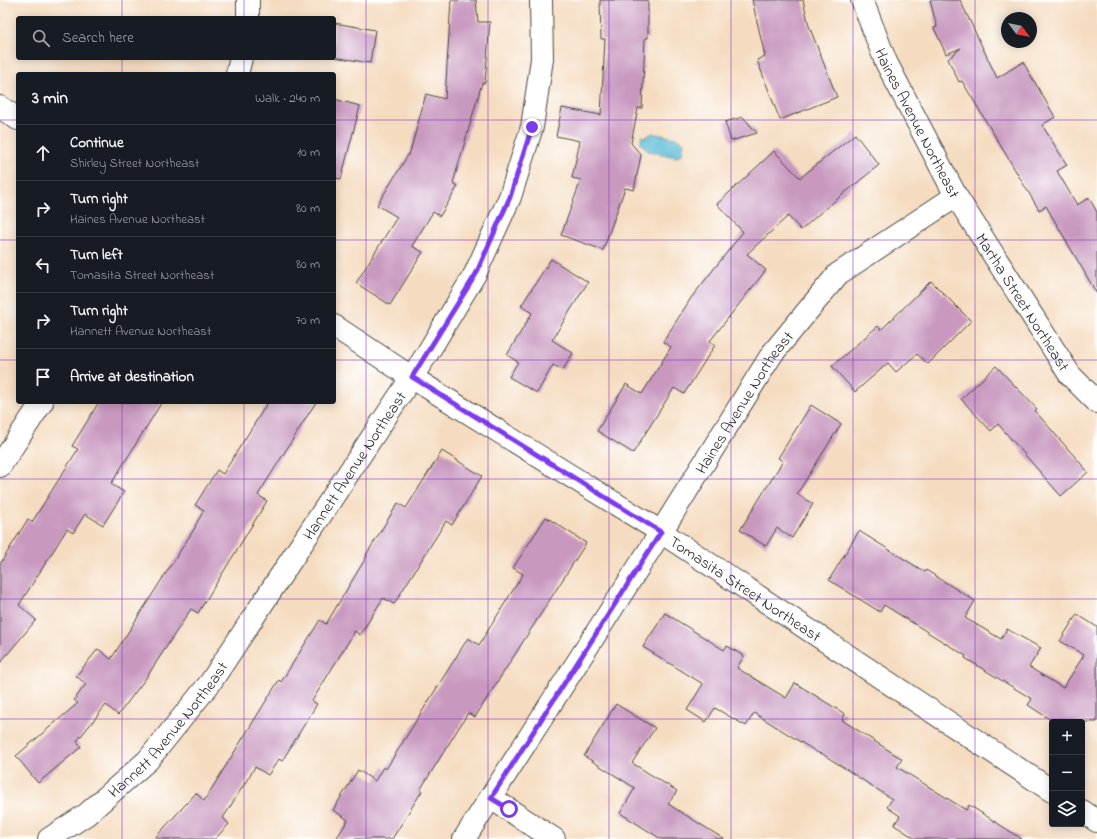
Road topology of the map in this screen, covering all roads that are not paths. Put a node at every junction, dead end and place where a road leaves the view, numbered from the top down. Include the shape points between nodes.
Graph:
1 (248, 0) edge
2 (542, 0) edge
3 (862, 0) edge
4 (248, 16) edge
5 (240, 60) edge
6 (238, 72) edge
7 (0, 107) edge
8 (16, 118) edge
9 (956, 196) junction
10 (336, 327) edge
11 (412, 377) junction
12 (1097, 402) edge
13 (41, 404) edge
14 (0, 466) edge
15 (661, 532) junction
16 (1049, 789) edge
17 (491, 798) junction
18 (1085, 813) edge
19 (1097, 821) edge
20 (49, 839) edge
21 (464, 839) edge
22 (554, 839) edge

1 - 4 street
2 - 11 street, Hannett Avenue Northeast via 542,59 533,119 510,197 476,274
3 - 9 street, Haines Avenue Northeast via 886,62
5 - 6 street
7 - 8 street
9 - 12 street, Martha Street Northeast via 1070,375
9 - 15 street, Haines Avenue Northeast via 838,274 772,354
10 - 11 street, Tomasita Street Northeast
11 - 15 street, Tomasita Street Northeast
11 - 20 street, Hannett Avenue Northeast via 210,683 148,760 87,814
13 - 14 street
15 - 16 street, Tomasita Street Northeast
15 - 17 street, Haines Avenue Northeast
17 - 21 street, Haines Avenue Northeast
17 - 22 street
18 - 19 street

